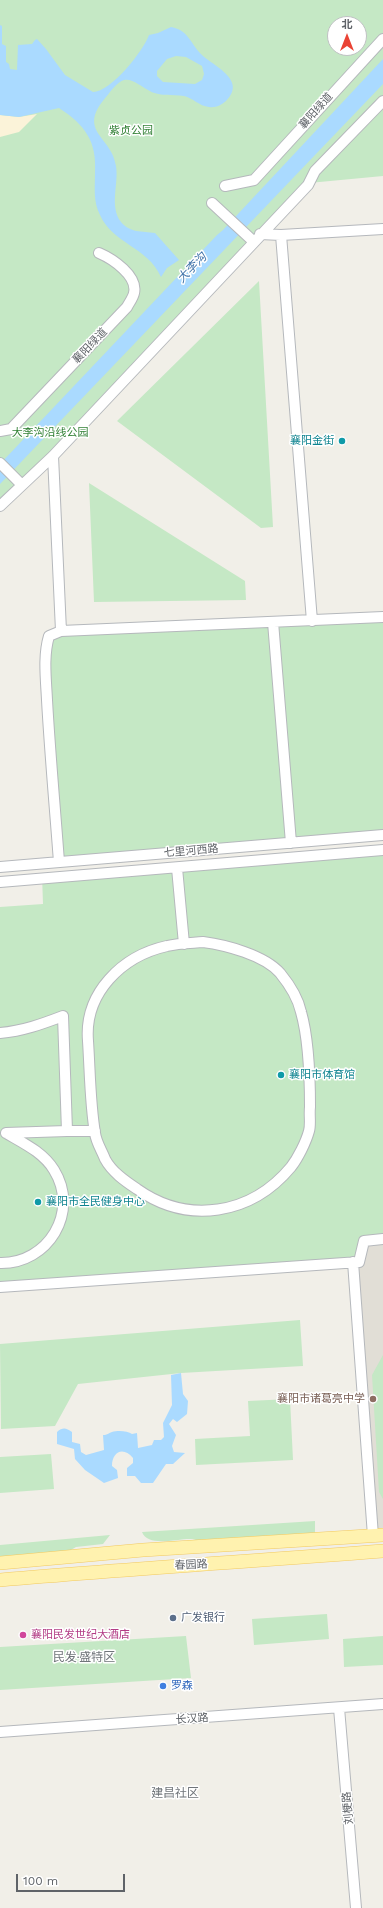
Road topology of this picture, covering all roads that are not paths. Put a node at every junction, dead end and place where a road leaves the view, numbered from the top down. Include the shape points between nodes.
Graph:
1 (383, 39) edge
2 (383, 101) edge
3 (225, 186) dead end
4 (212, 203) dead end
5 (383, 229) edge
6 (281, 235) junction
7 (255, 238) junction
8 (99, 253) dead end
9 (0, 431) edge
10 (53, 456) junction
11 (0, 463) edge
12 (21, 484) junction
13 (0, 506) edge
14 (383, 617) edge
15 (312, 620) junction
16 (272, 622) junction
17 (61, 631) junction
18 (383, 835) edge
19 (291, 843) junction
20 (383, 850) edge
21 (59, 862) junction
22 (0, 867) edge
23 (177, 868) junction
24 (0, 882) edge
25 (184, 944) junction
26 (0, 1033) edge
27 (67, 1131) junction
28 (95, 1131) junction
29 (3, 1134) edge
30 (383, 1239) edge
31 (353, 1262) junction
32 (0, 1263) edge
33 (0, 1287) edge
34 (378, 1535) edge
35 (383, 1551) edge
36 (0, 1563) edge
37 (0, 1580) edge
38 (383, 1704) edge
39 (339, 1708) junction
40 (0, 1732) edge
41 (356, 1908) edge

1 - 3 street, 襄阳绿道 via 254,180
2 - 7 street via 315,171 308,185
4 - 7 street
5 - 6 street
6 - 7 street
6 - 15 street
7 - 10 street
8 - 9 street, 襄阳绿道 via 109,257 134,284 134,293 127,307 11,429
10 - 12 street
10 - 17 street
11 - 12 street
12 - 13 street
14 - 15 street
15 - 16 street
16 - 17 street
16 - 19 street
17 - 21 street via 49,636 46,646 49,738
18 - 19 street, 七里河西路
19 - 21 street, 七里河西路
20 - 23 street, 七里河西路
21 - 22 street, 七里河西路
23 - 24 street, 七里河西路
23 - 25 street
25 - 28 street via 167,946 141,955 123,966 104,984 92,1004 87,1030
25 - 28 street via 203,942 240,950 279,972 293,991 301,1011 310,1081 309,1130 299,1153 292,1166 279,1180 259,1194 233,1207 207,1212 188,1211 164,1204 122,1179 107,1162
26 - 27 street via 39,1026 63,1016
27 - 28 street
27 - 29 street
29 - 32 street via 27,1145 54,1170 62,1188 63,1208 58,1228 47,1245 30,1257 11,1263
30 - 31 street via 364,1241 358,1262
31 - 33 street
31 - 34 street
34 - 36 main road, 春园路 via 143,1550
35 - 37 main road, 春园路
38 - 39 street, 长汉路
39 - 40 street, 长汉路
39 - 41 street, 刘梗路

